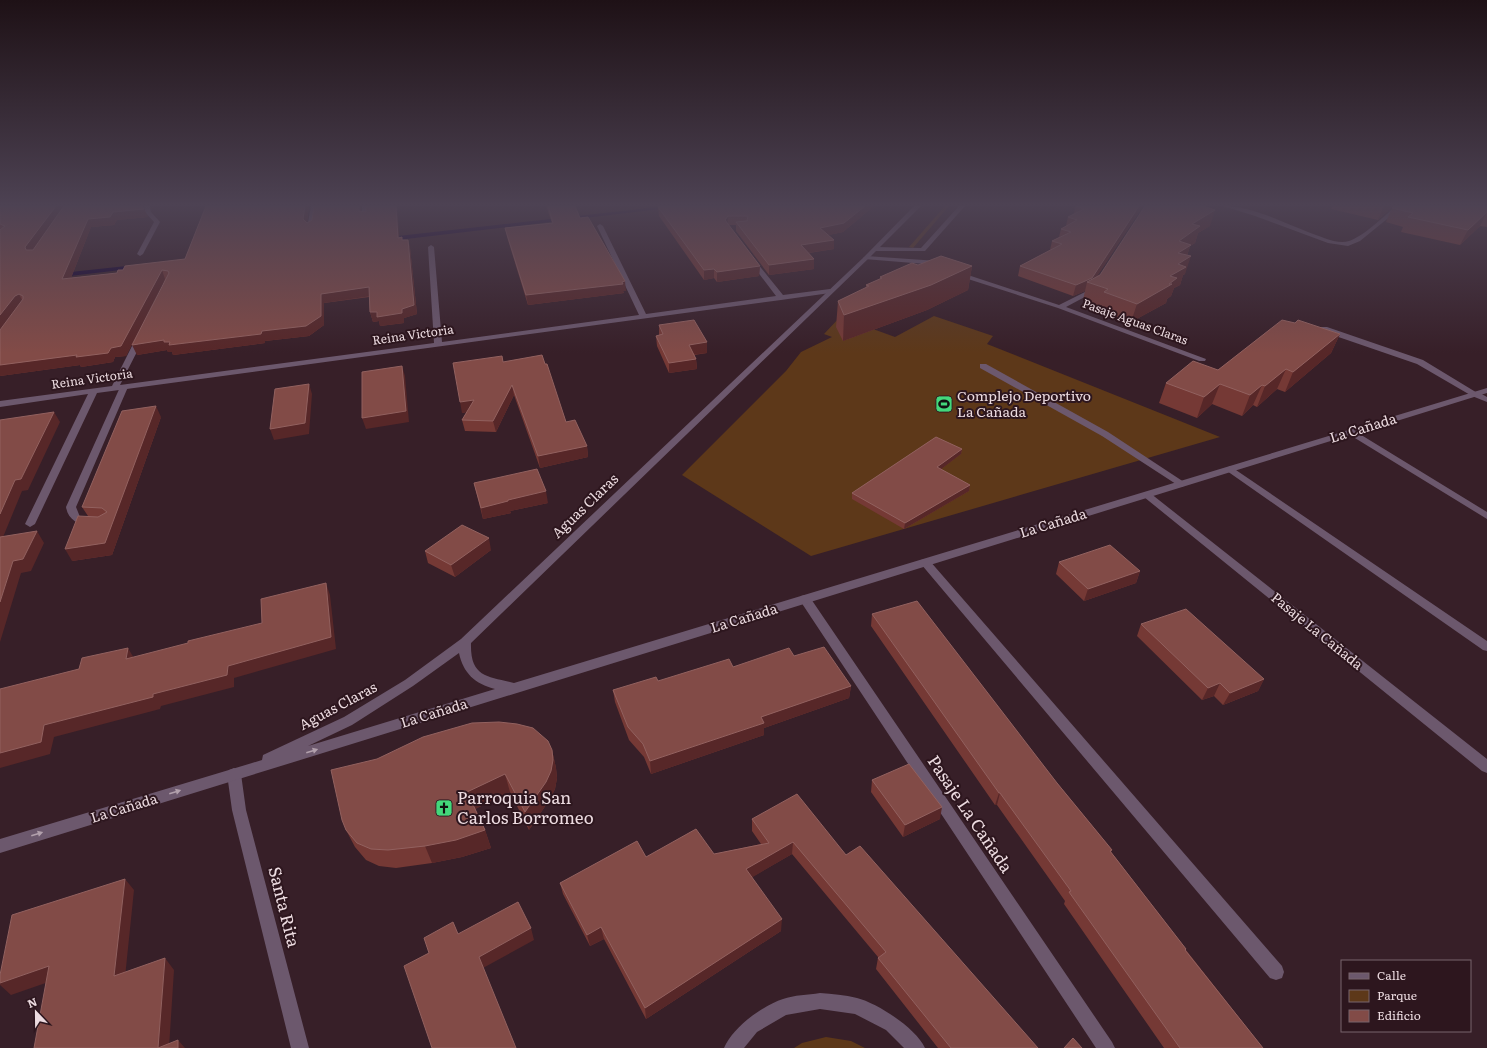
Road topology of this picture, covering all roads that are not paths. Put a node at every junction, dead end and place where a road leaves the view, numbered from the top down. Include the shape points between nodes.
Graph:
1 (432, 255) edge
2 (614, 255) edge
3 (749, 255) edge
4 (869, 255) edge
5 (918, 255) edge
6 (866, 258) junction
7 (912, 261) junction
8 (921, 262) junction
9 (944, 264) edge
10 (956, 267) edge
11 (927, 269) edge
12 (951, 276) edge
13 (969, 277) junction
14 (1100, 278) edge
15 (830, 291) junction
16 (781, 298) junction
17 (1060, 308) junction
18 (643, 316) junction
19 (1324, 329) edge
20 (143, 331) edge
21 (438, 344) junction
22 (1202, 359) dead end
23 (983, 366) dead end
24 (119, 388) junction
25 (1487, 390) edge
26 (94, 391) junction
27 (1475, 394) junction
28 (1487, 400) edge
29 (0, 404) edge
30 (1351, 432) junction
31 (1230, 469) junction
32 (1182, 484) junction
33 (1146, 495) junction
34 (1487, 516) edge
35 (30, 524) dead end
36 (101, 524) edge
37 (925, 562) junction
38 (805, 599) junction
39 (465, 642) junction
40 (1487, 647) edge
41 (518, 687) junction
42 (1487, 767) edge
43 (234, 774) junction
44 (0, 846) edge
45 (1276, 972) dead end
46 (300, 1048) edge
47 (733, 1048) edge
48 (916, 1048) edge
49 (1106, 1048) edge

1 - 21 street
2 - 18 street
3 - 16 street
4 - 6 street, Aguas Claras
5 - 7 street
6 - 7 street
6 - 15 street, Aguas Claras
7 - 8 street
8 - 9 street
8 - 11 street
10 - 13 street, Pasaje Aguas Claras
12 - 13 street, Pasaje Aguas Claras
13 - 17 street, Pasaje Aguas Claras
14 - 17 street, Pasaje Aguas Claras via 1092,291
15 - 16 street, Reina Victoria
15 - 39 street, Aguas Claras
16 - 18 street, Reina Victoria
17 - 22 street, Pasaje Aguas Claras
18 - 21 street, Reina Victoria
19 - 27 street via 1420,362
20 - 24 street
21 - 24 street, Reina Victoria
23 - 32 street via 1105,434
24 - 26 street, Reina Victoria
24 - 36 street via 71,507 75,519
25 - 27 street, La Cañada
26 - 29 street, Reina Victoria
26 - 35 street
27 - 28 street
27 - 30 street, La Cañada
30 - 31 street, La Cañada
30 - 34 street
31 - 32 street, La Cañada
31 - 40 street
32 - 33 street, La Cañada
33 - 37 street, La Cañada
33 - 42 street, Pasaje La Cañada
37 - 38 street, La Cañada
37 - 45 street
38 - 41 street, La Cañada
38 - 49 street, Pasaje La Cañada
39 - 41 street via 465,660 468,668 476,676 488,683
39 - 43 street, Aguas Claras via 409,683 348,721
43 -> 41 street, La Cañada
44 -> 43 street, La Cañada
43 - 46 street, Santa Rita via 239,810
47 - 48 street via 751,1026 784,1007 820,1001 857,1006 892,1024

